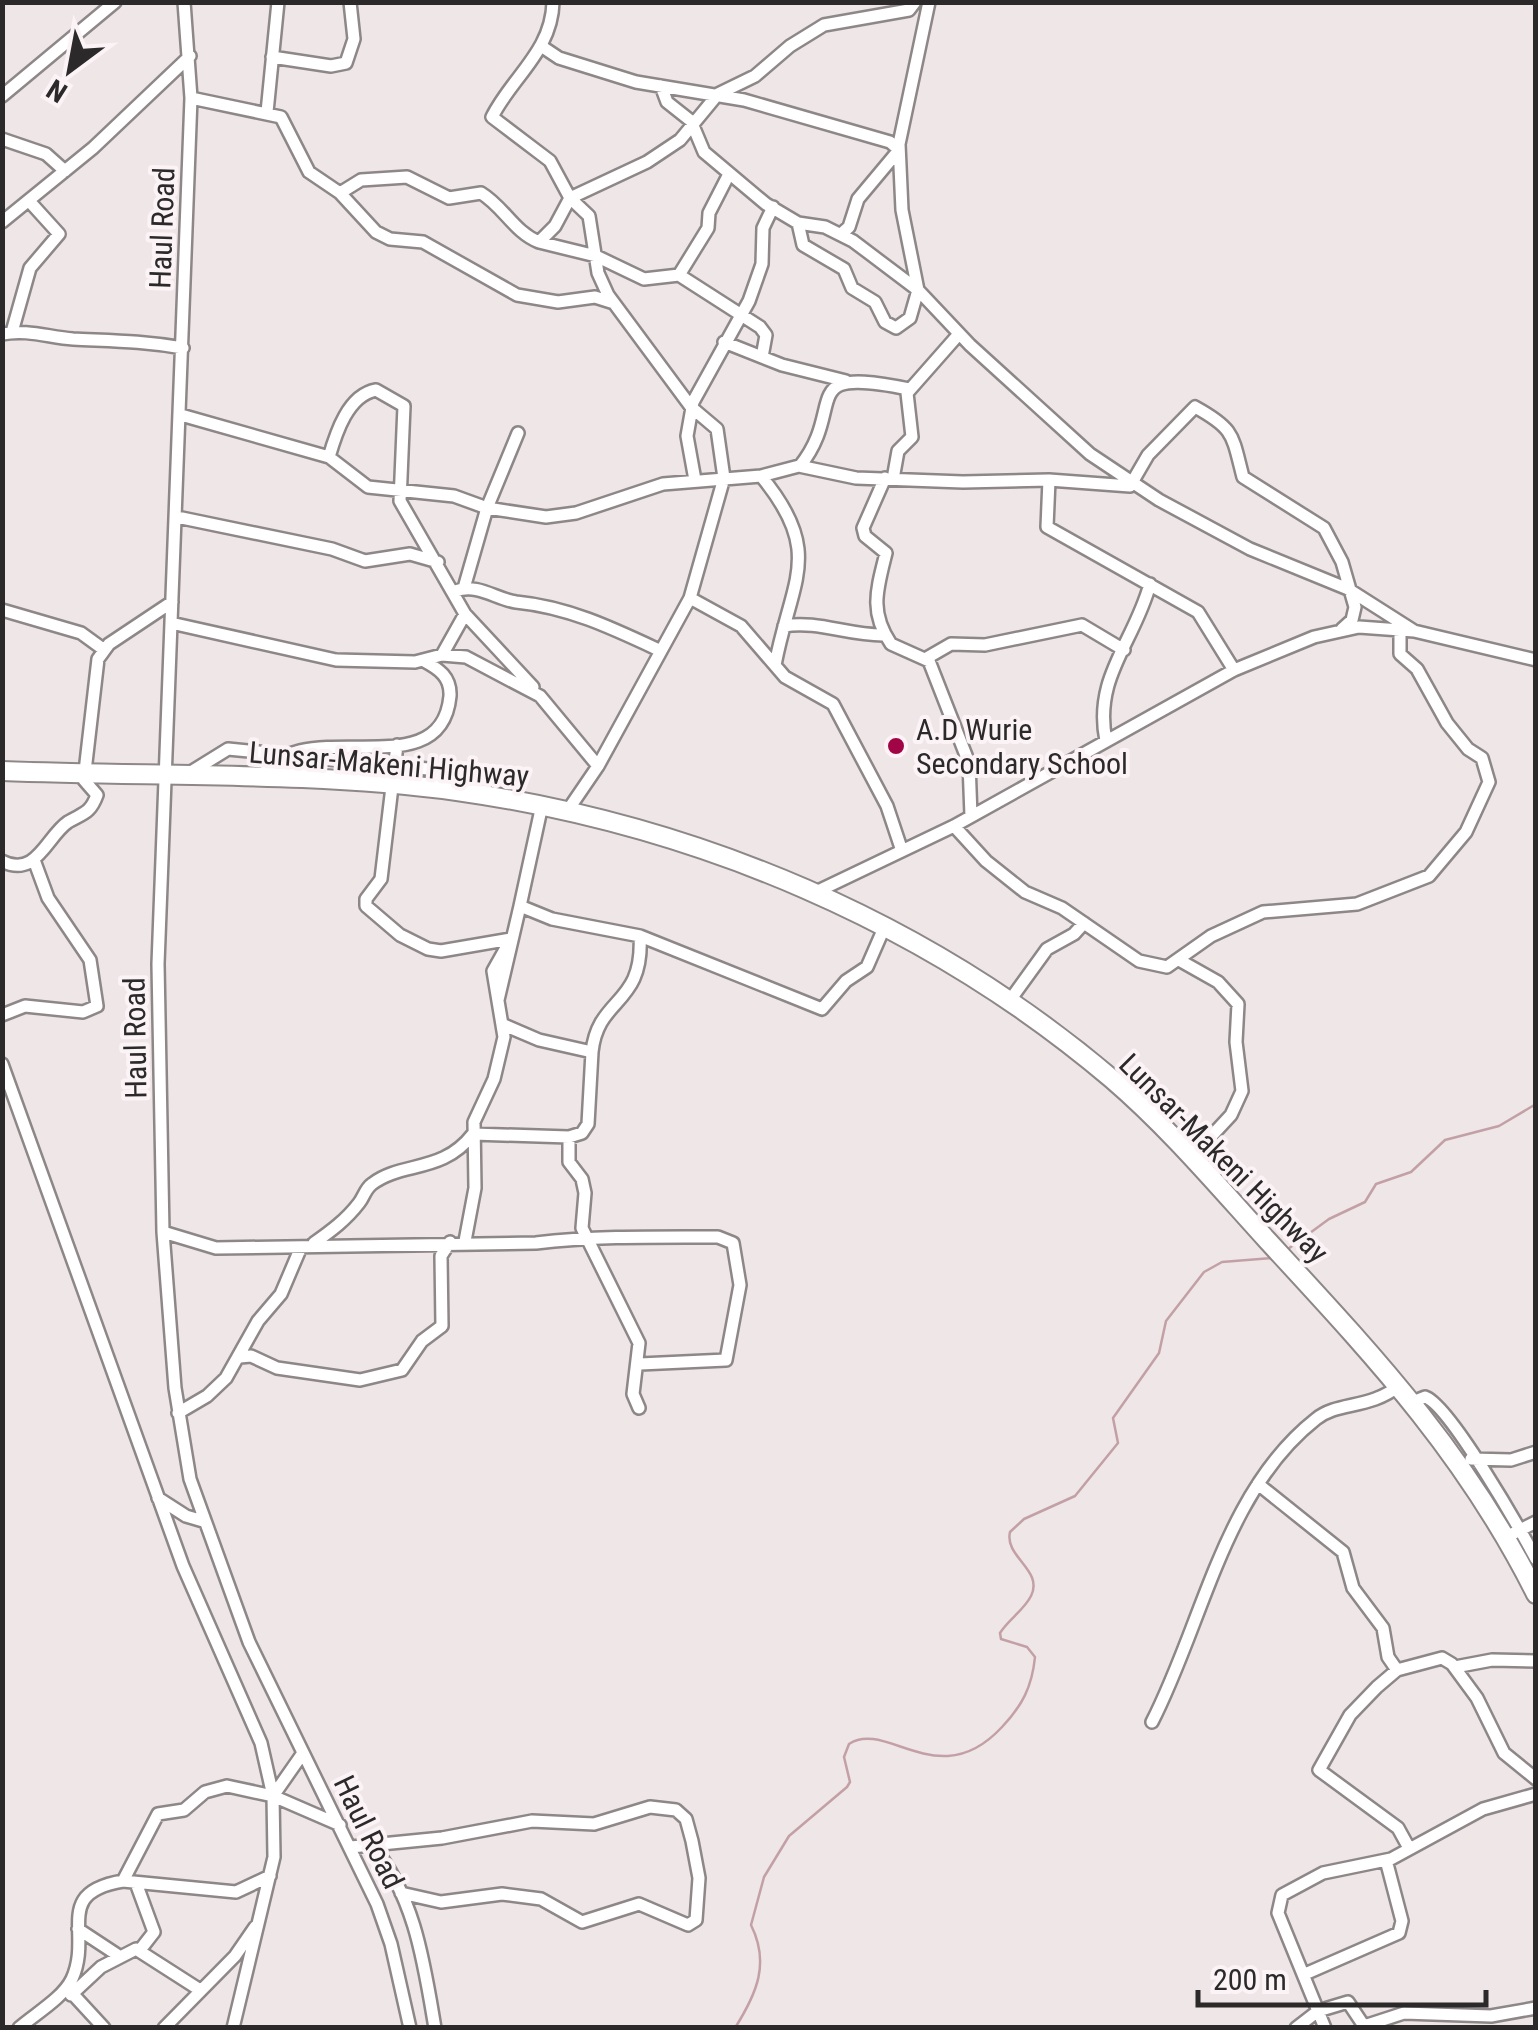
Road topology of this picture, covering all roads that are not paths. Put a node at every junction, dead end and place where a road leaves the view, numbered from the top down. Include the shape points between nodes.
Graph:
1 (116, 2) edge
2 (184, 2) edge
3 (278, 2) edge
4 (350, 2) edge
5 (553, 2) edge
6 (915, 2) edge
7 (929, 2) edge
8 (541, 46) junction
9 (190, 56) junction
10 (272, 57) junction
11 (661, 86) junction
12 (718, 94) junction
13 (2, 96) edge
14 (191, 98) junction
15 (268, 112) junction
16 (692, 125) junction
17 (2, 139) edge
18 (899, 150) junction
19 (66, 172) junction
20 (729, 174) junction
21 (340, 193) junction
22 (570, 198) junction
23 (30, 202) junction
24 (773, 207) junction
25 (2, 222) edge
26 (798, 223) junction
27 (840, 234) junction
28 (539, 242) junction
29 (596, 256) junction
30 (679, 275) junction
31 (918, 290) junction
32 (614, 303) junction
33 (742, 314) junction
34 (7, 333) edge
35 (959, 334) junction
36 (724, 342) junction
37 (183, 348) junction
38 (762, 356) junction
39 (846, 382) junction
40 (909, 389) junction
41 (691, 407) junction
42 (181, 415) junction
43 (518, 433) dead end
44 (329, 457) junction
45 (800, 466) junction
46 (761, 476) junction
47 (724, 478) junction
48 (889, 478) junction
49 (694, 480) junction
50 (1049, 480) junction
51 (1133, 482) junction
52 (398, 492) junction
53 (487, 508) junction
54 (176, 517) junction
55 (438, 562) junction
56 (1150, 584) junction
57 (460, 589) junction
58 (1348, 589) junction
59 (690, 598) junction
60 (172, 602) junction
61 (2, 610) edge
62 (466, 614) junction
63 (172, 623) junction
64 (784, 626) junction
65 (1342, 629) junction
66 (1400, 631) junction
67 (1414, 631) junction
68 (885, 636) junction
69 (104, 648) junction
70 (659, 650) junction
71 (1124, 650) junction
72 (442, 655) junction
73 (925, 659) junction
74 (1536, 660) edge
75 (424, 661) junction
76 (775, 666) junction
77 (1234, 670) junction
78 (540, 696) junction
79 (1106, 742) junction
80 (396, 745) junction
81 (295, 754) junction
82 (598, 766) junction
83 (2, 771) edge
84 (84, 774) junction
85 (392, 776) junction
86 (165, 777) junction
87 (260, 780) junction
88 (542, 805) junction
89 (568, 810) junction
90 (971, 816) junction
91 (954, 826) junction
92 (902, 851) junction
93 (34, 860) junction
94 (2, 861) edge
95 (816, 892) junction
96 (520, 906) junction
97 (1084, 923) junction
98 (884, 928) junction
99 (640, 936) junction
100 (512, 939) junction
101 (1179, 960) junction
102 (1008, 1002) junction
103 (2, 1015) edge
104 (504, 1025) junction
105 (592, 1052) junction
106 (2, 1064) edge
107 (473, 1134) junction
108 (569, 1136) junction
109 (1192, 1157) junction
110 (163, 1232) junction
111 (588, 1238) junction
112 (450, 1242) junction
113 (465, 1242) junction
114 (306, 1246) junction
115 (240, 1357) junction
116 (640, 1364) junction
117 (1400, 1384) junction
118 (639, 1408) dead end
119 (178, 1413) junction
120 (1536, 1452) edge
121 (1466, 1462) junction
122 (1258, 1484) junction
123 (158, 1498) junction
124 (203, 1521) junction
125 (1536, 1522) edge
126 (1512, 1534) junction
127 (1536, 1559) edge
128 (1536, 1594) edge
129 (1536, 1661) edge
130 (1454, 1667) junction
131 (1397, 1670) junction
132 (1152, 1722) dead end
133 (303, 1753) junction
134 (1536, 1779) edge
135 (1536, 1794) edge
136 (274, 1796) junction
137 (340, 1825) junction
138 (371, 1844) junction
139 (351, 1847) junction
140 (1409, 1848) junction
141 (1386, 1860) junction
142 (270, 1876) junction
143 (130, 1882) junction
144 (401, 1893) junction
145 (258, 1923) junction
146 (78, 1928) junction
147 (140, 1950) junction
148 (119, 1956) junction
149 (1305, 1974) junction
150 (69, 1990) junction
151 (200, 1990) junction
152 (1536, 2008) edge
153 (1318, 2011) junction
154 (19, 2028) edge
155 (104, 2028) edge
156 (164, 2028) edge
157 (233, 2028) edge
158 (410, 2028) edge
159 (434, 2028) edge
160 (1296, 2028) edge
161 (1326, 2028) edge

1 - 13 street
2 - 9 street, Haul Road
3 - 10 street
4 - 10 street via 354,39 346,63
5 - 8 street
6 - 12 street via 909,10 824,25 755,76
7 - 18 street
8 - 11 street via 559,58
8 - 22 street via 492,118 550,161
9 - 14 street, Haul Road
9 - 19 street
10 - 15 street
11 - 12 street
11 - 16 street via 667,102
12 - 16 street
12 - 18 street via 868,132
14 - 15 street
14 - 37 street, Haul Road
15 - 21 street via 286,123 309,172
16 - 20 street via 704,152
16 - 22 street via 647,162
17 - 19 street via 46,154
18 - 27 street via 858,199
18 - 31 street via 902,210
19 - 23 street
20 - 24 street
20 - 30 street via 708,228
21 - 28 street via 361,180 407,177 449,198 481,193
21 - 32 street via 376,232 432,246 517,295
22 - 28 street
22 - 29 street via 588,216
23 - 25 street
23 - 34 street via 58,234 30,268
24 - 26 street
24 - 33 street via 762,228 761,270
26 - 27 street
26 - 31 street via 802,244 844,268 852,288 875,302 891,326 910,318
27 - 31 street
28 - 29 street
29 - 30 street via 644,279
29 - 32 street
30 - 33 street
31 - 35 street
32 - 41 street
33 - 36 street
33 - 38 street via 766,334
34 - 37 street via 126,338
35 - 40 street
35 - 51 street via 1065,435
36 - 38 street
36 - 41 street
37 - 42 street, Haul Road
38 - 39 street
39 - 40 street
39 - 45 street via 827,395
40 - 48 street via 912,438 898,451
41 - 47 street via 717,430
41 - 49 street via 687,436
42 - 44 street
42 - 54 street, Haul Road
43 - 53 street
44 - 52 street via 359,484
44 - 52 street via 352,406 368,392 385,393 404,406
45 - 46 street
45 - 48 street
46 - 47 street
46 - 64 street via 787,507 797,539 797,583
47 - 49 street
47 - 59 street
48 - 50 street
48 - 68 street via 863,528 886,553 875,595
49 - 53 street via 576,513 546,517
50 - 51 street via 1118,488
50 - 56 street via 1047,527
51 - 58 street via 1250,549
51 - 58 street via 1148,455 1195,408 1226,424 1243,477 1324,528
52 - 53 street via 454,496
52 - 55 street
53 - 57 street
54 - 55 street via 332,548 365,561 410,554
54 - 60 street, Haul Road
55 - 57 street
56 - 71 street
56 - 77 street via 1198,612
57 - 62 street
57 - 70 street via 567,610
58 - 65 street via 1354,614
58 - 67 street
59 - 70 street
59 - 76 street via 742,626
60 - 63 street, Haul Road
60 - 69 street
61 - 69 street via 81,633
62 - 72 street
62 - 78 street
63 - 75 street via 325,659
63 - 86 street, Haul Road
64 - 68 street via 809,623
64 - 76 street
65 - 66 street
65 - 77 street
66 - 67 street
66 - 101 street via 1400,654 1488,773 1490,782 1466,832 1429,876 1396,891 1338,908 1263,912
67 - 74 street
68 - 73 street via 898,650
69 - 84 street via 95,670
70 - 82 street
71 - 73 street via 1082,625 985,645 951,644
71 - 79 street via 1106,679
72 - 75 street
72 - 78 street via 488,666
73 - 90 street via 969,763
75 - 80 street via 448,679 445,716 428,737
76 - 92 street via 840,712
77 - 79 street
78 - 82 street
79 - 90 street
80 - 81 street
80 - 85 street
81 - 85 street
81 - 86 street via 228,749
81 - 87 street
82 - 89 street
83 - 84 main road, Lunsar-Makeni Highway
84 - 86 main road, Lunsar-Makeni Highway
84 - 93 street via 97,795 93,807
85 - 87 main road, Lunsar-Makeni Highway
85 - 88 main road, Lunsar-Makeni Highway
85 - 100 street via 381,879 366,906 428,949
86 - 87 main road, Lunsar-Makeni Highway
86 - 110 street, Haul Road via 158,964
88 - 89 main road, Lunsar-Makeni Highway
88 - 96 street
89 - 95 main road, Lunsar-Makeni Highway via 709,850
90 - 91 street
91 - 92 street
91 - 97 street via 1024,892
92 - 95 street
93 - 94 street via 19,866
93 - 103 street via 48,898 90,960 97,1006 83,1012 25,1006
95 - 98 main road, Lunsar-Makeni Highway
96 - 99 street
96 - 100 street
97 - 101 street via 1150,966
97 - 102 street via 1047,949
98 - 99 street via 866,966 822,1010
98 - 102 main road, Lunsar-Makeni Highway
99 - 105 street via 640,970 599,1022
100 - 104 street via 493,970
101 - 109 street via 1218,982 1238,1004 1242,1091
102 - 109 main road, Lunsar-Makeni Highway via 1110,1078
104 - 105 street
104 - 107 street via 501,1056
105 - 108 street via 588,1124
106 - 123 street
107 - 108 street
107 - 113 street via 475,1188
107 - 114 street via 431,1165 371,1184 342,1224
108 - 111 street via 569,1162 585,1193 581,1222
109 - 117 main road, Lunsar-Makeni Highway
110 - 114 street via 216,1248
110 - 119 street, Haul Road
111 - 113 street
111 - 116 street via 635,1333
111 - 116 street via 718,1236 737,1249 736,1324 726,1360
112 - 113 street
112 - 114 street
112 - 115 street via 441,1256 442,1326 402,1370 360,1380
114 - 115 street
115 - 119 street via 208,1396
116 - 118 street via 634,1394
117 - 121 main road, Lunsar-Makeni Highway
117 - 122 street via 1374,1403 1315,1419
119 - 124 street, Haul Road
120 - 121 street
121 - 126 main road, Lunsar-Makeni Highway
122 - 131 street via 1343,1552 1353,1588 1383,1628
122 - 132 street
123 - 124 street
123 - 136 street via 196,1600 247,1703
124 - 133 street, Haul Road via 249,1642
125 - 126 street
126 - 127 street
126 - 128 main road, Lunsar-Makeni Highway
129 - 130 street
130 - 131 street via 1434,1659
130 - 134 street via 1504,1753
131 - 140 street via 1350,1714 1320,1770 1398,1828
133 - 136 street
133 - 137 street, Haul Road
135 - 140 street via 1483,1809
136 - 137 street
136 - 142 street
136 - 143 street via 213,1788 184,1810 158,1814
137 - 139 street, Haul Road
138 - 139 street
138 - 144 street
138 - 144 street via 532,1821 594,1824 650,1806 676,1810 686,1819 699,1878 696,1920 688,1925 639,1904 582,1922 541,1899 502,1894 441,1902
139 - 158 street, Haul Road via 391,1944
140 - 141 street
141 - 149 street via 1402,1921 1398,1933
141 - 149 street via 1323,1873 1282,1896 1278,1913
142 - 143 street via 236,1892
142 - 145 street
143 - 146 street via 89,1890
143 - 147 street via 154,1932
144 - 159 street via 423,1956
145 - 151 street
145 - 157 street
146 - 148 street
146 - 150 street
147 - 148 street
147 - 151 street
148 - 150 street
149 - 153 street
150 - 154 street
150 - 155 street
151 - 156 street
152 - 153 street via 1491,2016 1404,2014 1364,2026 1348,2002
153 - 160 street
153 - 161 street

